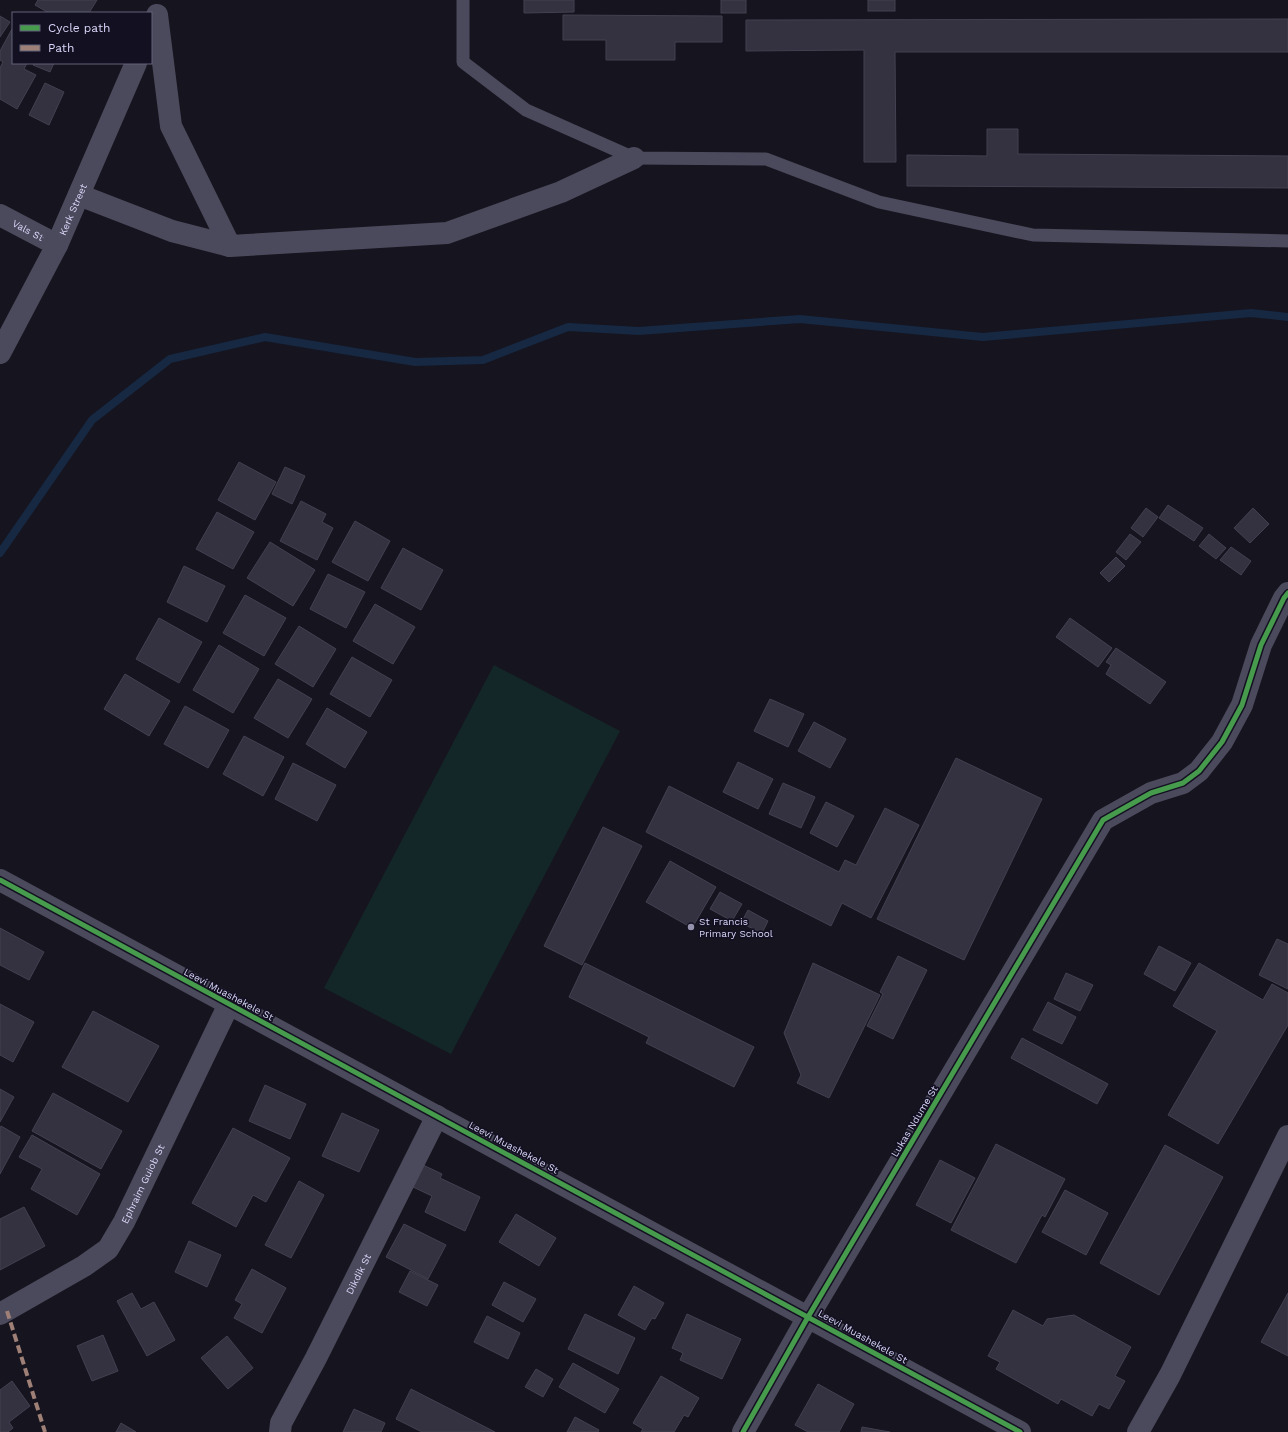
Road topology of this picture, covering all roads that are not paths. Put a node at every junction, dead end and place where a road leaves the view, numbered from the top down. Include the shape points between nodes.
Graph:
1 (463, 0) edge
2 (155, 14) edge
3 (136, 64) edge
4 (634, 158) junction
5 (80, 195) junction
6 (0, 215) edge
7 (1288, 241) edge
8 (57, 245) junction
9 (230, 246) junction
10 (0, 352) edge
11 (1288, 593) edge
12 (0, 880) edge
13 (229, 1004) junction
14 (437, 1116) junction
15 (1288, 1136) edge
16 (0, 1314) edge
17 (808, 1317) junction
18 (993, 1426) edge
19 (280, 1432) edge
20 (743, 1432) edge
21 (1020, 1432) edge
22 (1138, 1432) edge

1 - 4 lane via 463,62 526,110
2 - 9 street via 171,126
3 - 5 street, Kerk Street
4 - 7 lane via 766,159 879,202 1033,235
4 - 9 street via 561,192 447,233
5 - 8 street, Kerk Street
5 - 9 street via 172,231
6 - 8 street, Vals St
8 - 10 street, Kerk Street
11 - 17 street, Lukas Ndume St via 1261,645 1242,705 1222,742 1199,771 1183,783 1152,793 1103,820
12 - 13 street, Leevi Muashekele St
13 - 14 street, Leevi Muashekele St
13 - 16 street, Ephraim Guiob St via 124,1222 108,1249 84,1266
14 - 17 street, Leevi Muashekele St
14 - 19 street, Dikdik St via 316,1358 281,1422
15 - 22 street via 1170,1375
17 - 18 street, Leevi Muashekele St
17 - 20 street, Lukas Ndume St
18 - 21 street, Leevi Muashekele St

